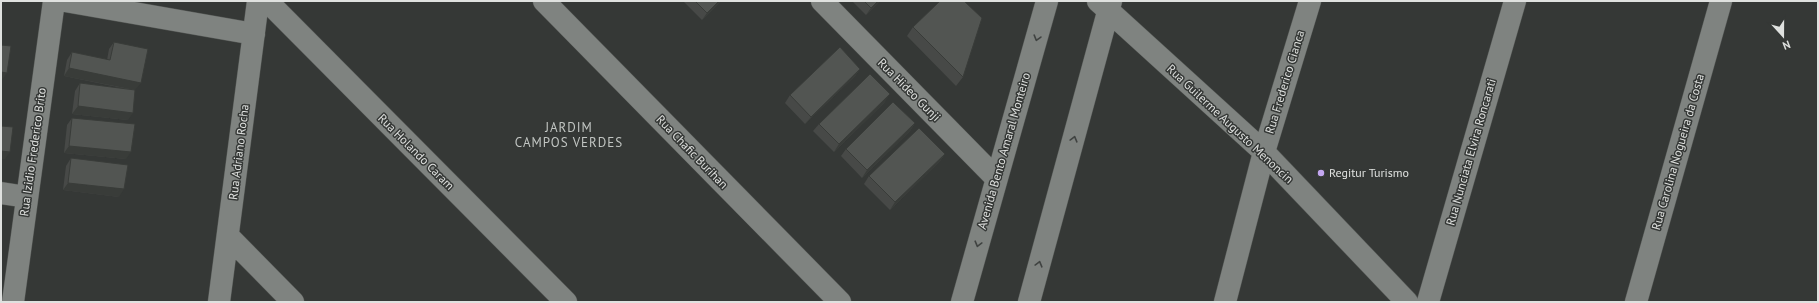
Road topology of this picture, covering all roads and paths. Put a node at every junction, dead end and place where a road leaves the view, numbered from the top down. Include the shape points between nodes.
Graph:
1 (54, 1) edge
2 (65, 1) edge
3 (258, 1) edge
4 (267, 1) edge
5 (544, 1) edge
6 (822, 1) edge
7 (1048, 1) edge
8 (1310, 1) edge
9 (1515, 1) edge
10 (1721, 1) edge
11 (1106, 4) edge
12 (254, 34) junction
13 (1264, 152) junction
14 (996, 178) junction
15 (1, 193) edge
16 (27, 197) junction
17 (228, 236) junction
18 (13, 302) edge
19 (219, 302) edge
20 (293, 302) edge
21 (566, 302) edge
22 (840, 302) edge
23 (962, 302) edge
24 (1029, 302) edge
25 (1224, 302) edge
26 (1408, 302) edge
27 (1428, 302) edge
28 (1636, 302) edge

1 - 16 street, Rua Izidio Frederico Brito
2 - 12 street
3 - 12 street, Rua Adriano Rocha
4 - 21 street, Rua Holando Caram
5 - 22 street, Rua Chafic Burihan
6 - 14 street, Rua Hideo Gunji
7 -> 14 street, Avenida Bento Amaral Monteiro
8 - 13 street, Rua Frederico Cianca
9 - 27 street, Rua Nunciata Elvira Roncarati
10 - 28 street, Rua Carolina Nogueira da Costa
11 - 13 street, Rua Guilerme Augusto Menoncin
24 -> 11 street
12 - 17 street, Rua Adriano Rocha
13 - 25 street, Rua Frederico Cianca
13 - 26 street, Rua Guilerme Augusto Menoncin
14 -> 23 street, Avenida Bento Amaral Monteiro
15 - 16 street
16 - 18 street, Rua Izidio Frederico Brito
17 - 19 street, Rua Adriano Rocha
17 - 20 street

